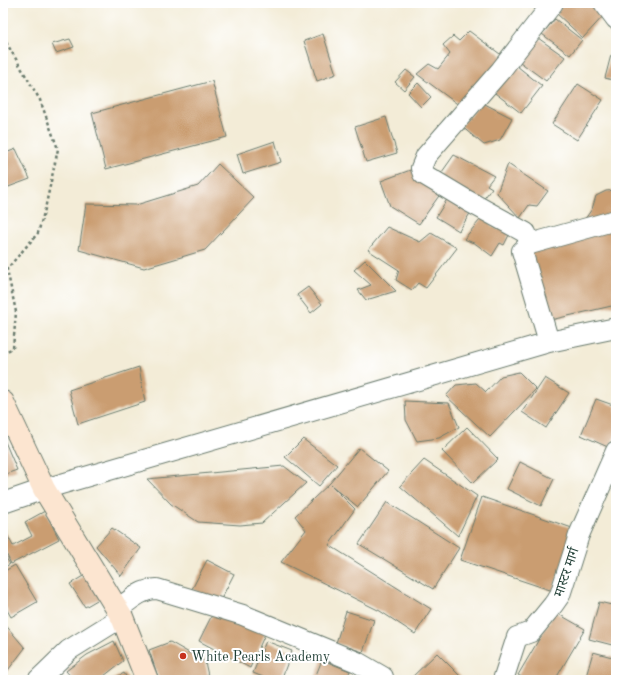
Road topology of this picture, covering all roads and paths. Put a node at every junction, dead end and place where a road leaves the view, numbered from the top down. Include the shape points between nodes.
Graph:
1 (553, 3) edge
2 (604, 3) edge
3 (616, 19) edge
4 (3, 38) edge
5 (616, 220) edge
6 (530, 244) junction
7 (616, 328) edge
8 (549, 342) junction
9 (3, 353) edge
10 (3, 402) edge
11 (616, 451) edge
12 (44, 489) junction
13 (3, 503) edge
14 (119, 614) junction
15 (383, 677) dead end
16 (38, 680) edge
17 (147, 680) edge
18 (503, 680) edge

1 - 6 street via 501,70 426,156 421,168 423,174 526,233
2 - 3 street
4 - 9 path via 40,100 58,149 38,233 7,270 16,312 13,348
5 - 6 street
6 - 8 street via 522,251
7 - 8 street
8 - 12 street
10 - 12 street
11 - 18 street, मास्टर मार्ग via 579,535 560,595 531,632 516,637
12 - 13 street
12 - 14 street
14 - 15 street via 137,595 148,589 157,589 243,615 357,662
14 - 16 street via 69,650
14 - 17 street

